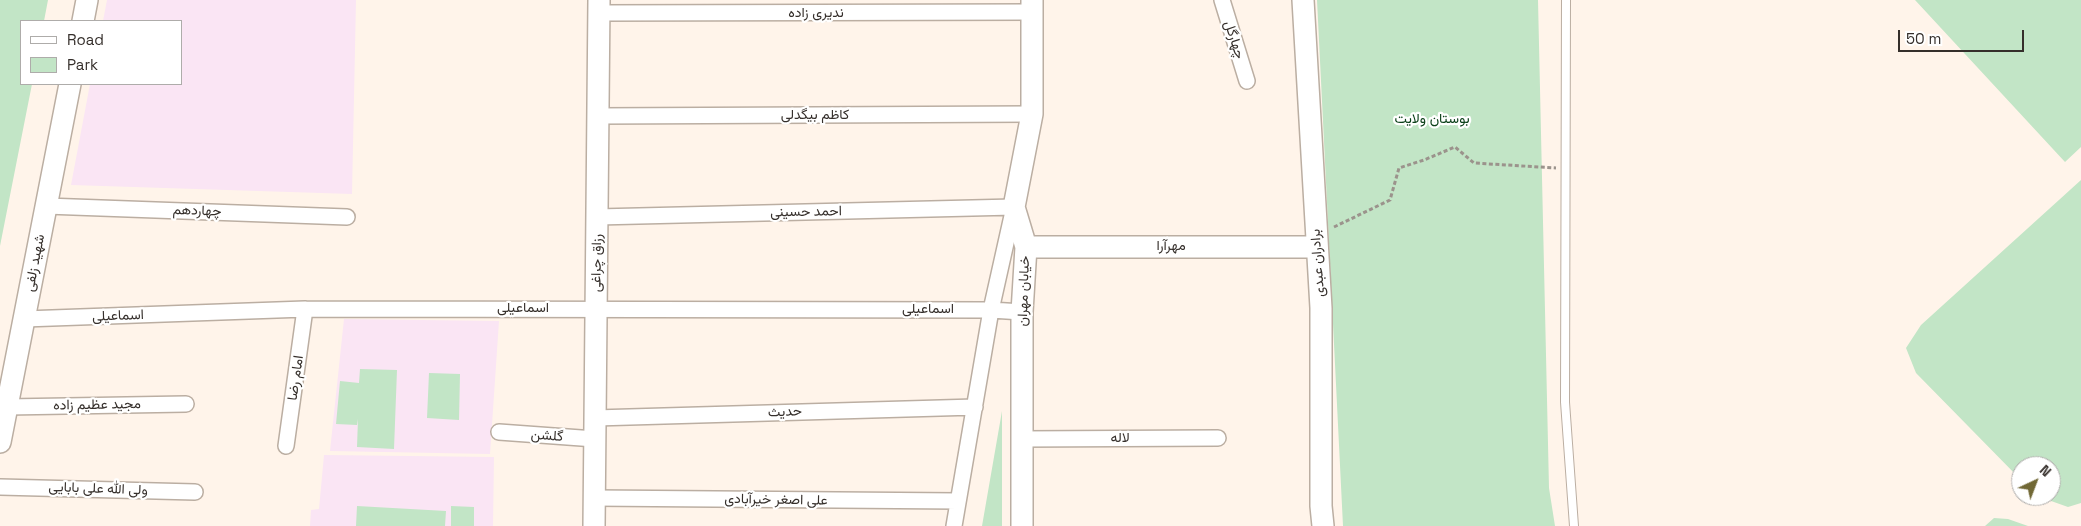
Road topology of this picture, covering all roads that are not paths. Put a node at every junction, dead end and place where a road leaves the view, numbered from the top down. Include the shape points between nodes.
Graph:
1 (87, 0) edge
2 (1222, 0) edge
3 (1303, 0) edge
4 (1566, 0) edge
5 (1033, 6) edge
6 (599, 7) edge
7 (82, 20) edge
8 (1247, 80) dead end
9 (70, 85) edge
10 (1032, 114) junction
11 (598, 116) junction
12 (46, 206) junction
13 (1014, 207) junction
14 (347, 217) dead end
15 (597, 217) junction
16 (1026, 247) junction
17 (1317, 247) junction
18 (596, 308) junction
19 (305, 309) junction
20 (992, 310) junction
21 (1022, 312) junction
22 (24, 319) junction
23 (186, 404) dead end
24 (7, 407) junction
25 (975, 407) junction
26 (595, 418) junction
27 (499, 432) dead end
28 (1218, 438) dead end
29 (595, 439) junction
30 (1022, 439) junction
31 (0, 442) edge
32 (286, 446) dead end
33 (0, 487) edge
34 (195, 492) dead end
35 (594, 498) junction
36 (958, 502) junction
37 (594, 526) edge
38 (954, 526) edge
39 (1022, 526) edge
40 (1323, 526) edge
41 (1574, 526) edge

1 - 7 main road
2 - 8 street, چهارگل
3 - 17 main road, برادران عبدی
4 - 41 lane via 1565,402
5 - 6 street, ندیری زاده
5 - 10 main road, خیابان مهران
6 - 11 main road, رزاق چراغی
9 - 12 main road, شهید زلفی
10 - 11 street, کاظم بیگدلی
10 - 13 main road, خیابان مهران
11 - 15 main road, رزاق چراغی
12 - 14 street, چهاردهم
12 - 22 main road, شهید زلفی
13 - 15 street, احمد حسینی
13 - 16 main road, خیابان مهران
13 - 20 street
15 - 18 main road, رزاق چراغی
16 - 17 main road, مهرآرا
16 - 21 main road, خیابان مهران
17 - 40 main road, برادران عبدی via 1321,308
18 - 19 street, اسماعیلی
18 - 20 street, اسماعیلی
18 - 26 main road, رزاق چراغی
19 - 22 street, اسماعیلی
19 - 32 street, امام رضا
20 - 21 street, اسماعیلی
20 - 25 street
21 - 30 main road, خیابان مهران
22 - 24 main road, شهید زلفی
23 - 24 street, مجید عظیم زاده
24 - 31 main road, شهید زلفی
25 - 26 street, حدیث
25 - 36 street
26 - 29 main road, رزاق چراغی
27 - 29 street, گلشن
28 - 30 street, لاله
29 - 35 main road, رزاق چراغی
30 - 39 main road, خیابان مهران
33 - 34 street, ولی الله علی‌ بابایی
35 - 36 street, علی اصغر خیرآبادی
35 - 37 main road, رزاق چراغی
36 - 38 street

